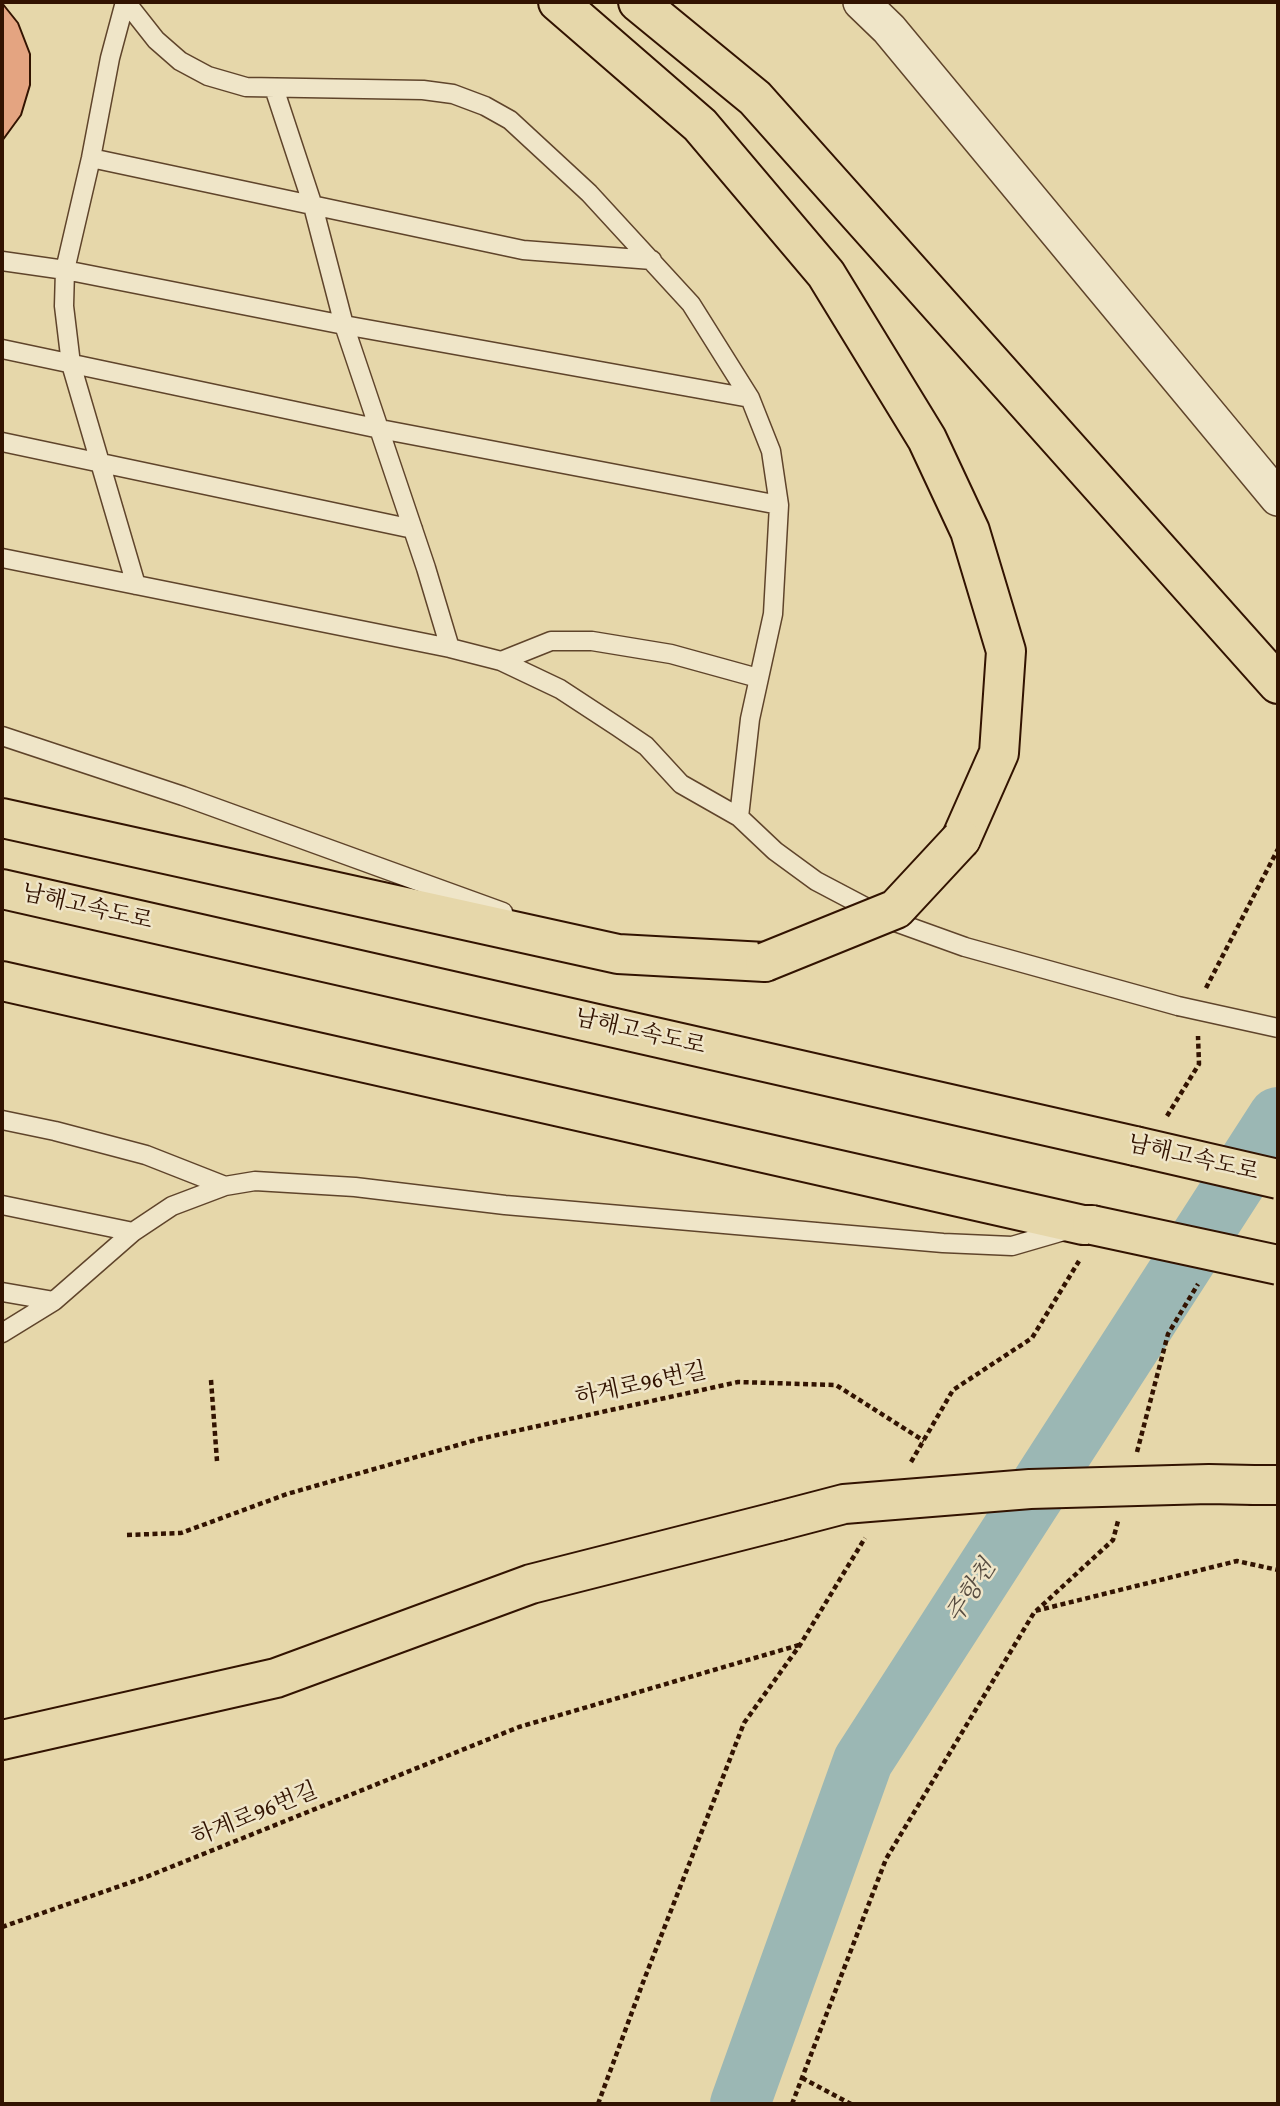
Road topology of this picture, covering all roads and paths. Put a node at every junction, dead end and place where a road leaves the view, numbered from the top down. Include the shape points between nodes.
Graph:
1 (125, 2) edge
2 (558, 2) edge
3 (638, 2) edge
4 (860, 2) edge
5 (274, 88) junction
6 (91, 158) junction
7 (313, 206) junction
8 (652, 260) junction
9 (2, 261) edge
10 (65, 271) junction
11 (344, 325) junction
12 (2, 349) edge
13 (71, 364) junction
14 (750, 398) junction
15 (380, 429) junction
16 (2, 442) edge
17 (100, 463) junction
18 (1278, 498) edge
19 (779, 505) junction
20 (413, 529) junction
21 (2, 558) edge
22 (136, 585) junction
23 (450, 648) junction
24 (501, 661) junction
25 (758, 678) junction
26 (1278, 684) edge
27 (2, 736) edge
28 (739, 817) junction
29 (2, 818) edge
30 (2, 889) edge
31 (618, 954) junction
32 (2, 981) edge
33 (1278, 1028) edge
34 (2, 1120) edge
35 (1278, 1179) edge
36 (225, 1186) junction
37 (2, 1205) edge
38 (1088, 1225) junction
39 (133, 1232) junction
40 (1278, 1265) edge
41 (1202, 1276) dead end
42 (2, 1292) edge
43 (54, 1301) junction
44 (2, 1333) edge
45 (211, 1380) dead end
46 (217, 1461) dead end
47 (1135, 1461) dead end
48 (911, 1463) dead end
49 (1266, 1485) edge
50 (1120, 1514) dead end
51 (869, 1531) dead end
52 (127, 1535) dead end
53 (1278, 1570) edge
54 (1035, 1611) junction
55 (800, 1644) junction
56 (2, 1741) edge
57 (2, 1927) edge
58 (802, 2078) junction
59 (598, 2104) edge
60 (792, 2104) edge
61 (851, 2104) edge

1 - 5 lane via 180,61 246,88
1 - 6 lane
2 - 31 highway, bridge via 700,125 826,274 927,439 970,531 1006,651 999,753 961,839 896,909 765,962
3 - 26 highway via 755,97
4 - 18 street via 890,29
5 - 7 lane
5 - 8 lane via 423,90 453,94 485,106 510,120
6 - 7 lane
6 - 10 lane
7 - 8 lane via 523,250
7 - 11 lane
8 - 14 lane via 691,304
9 - 10 lane
10 - 11 lane
10 - 13 lane
11 - 14 lane
11 - 15 lane
12 - 13 lane
13 - 15 lane
13 - 17 lane
14 - 19 lane via 771,451
15 - 19 lane
15 - 20 lane
16 - 17 lane
17 - 20 lane
17 - 22 lane
19 - 25 lane via 773,614
20 - 23 lane
21 - 22 lane
22 - 23 lane
23 - 24 lane
24 - 25 lane via 551,641 592,641 671,654
24 - 28 lane via 560,689 618,727 646,746 681,784
25 - 28 lane
27 - 31 lane via 183,796
28 - 33 lane, bridge via 816,881 890,920 965,947 1178,1006
29 - 31 highway
30 - 35 highway, 남해고속도로, bridge
32 - 38 highway
34 - 36 lane via 146,1155
36 - 38 lane via 255,1181 355,1186 518,1206 985,1245 1012,1246
36 - 39 lane via 172,1206
37 - 39 lane
38 - 40 highway, bridge
39 - 43 lane
41 - 47 path via 1168,1334
42 - 43 lane
43 - 44 lane
45 - 46 path
48 - 52 path, 하계로96번길 via 924,1441 836,1385 738,1382 478,1439 287,1494 181,1533
49 - 56 highway, bridge via 1030,1489 844,1504 531,1584 276,1678
50 - 54 path via 1113,1540
51 - 55 path
53 - 54 path via 1237,1560
54 - 58 path via 886,1859
55 - 57 path, 하계로96번길 via 519,1727 146,1877
55 - 59 path via 744,1723
58 - 60 path
58 - 61 path

